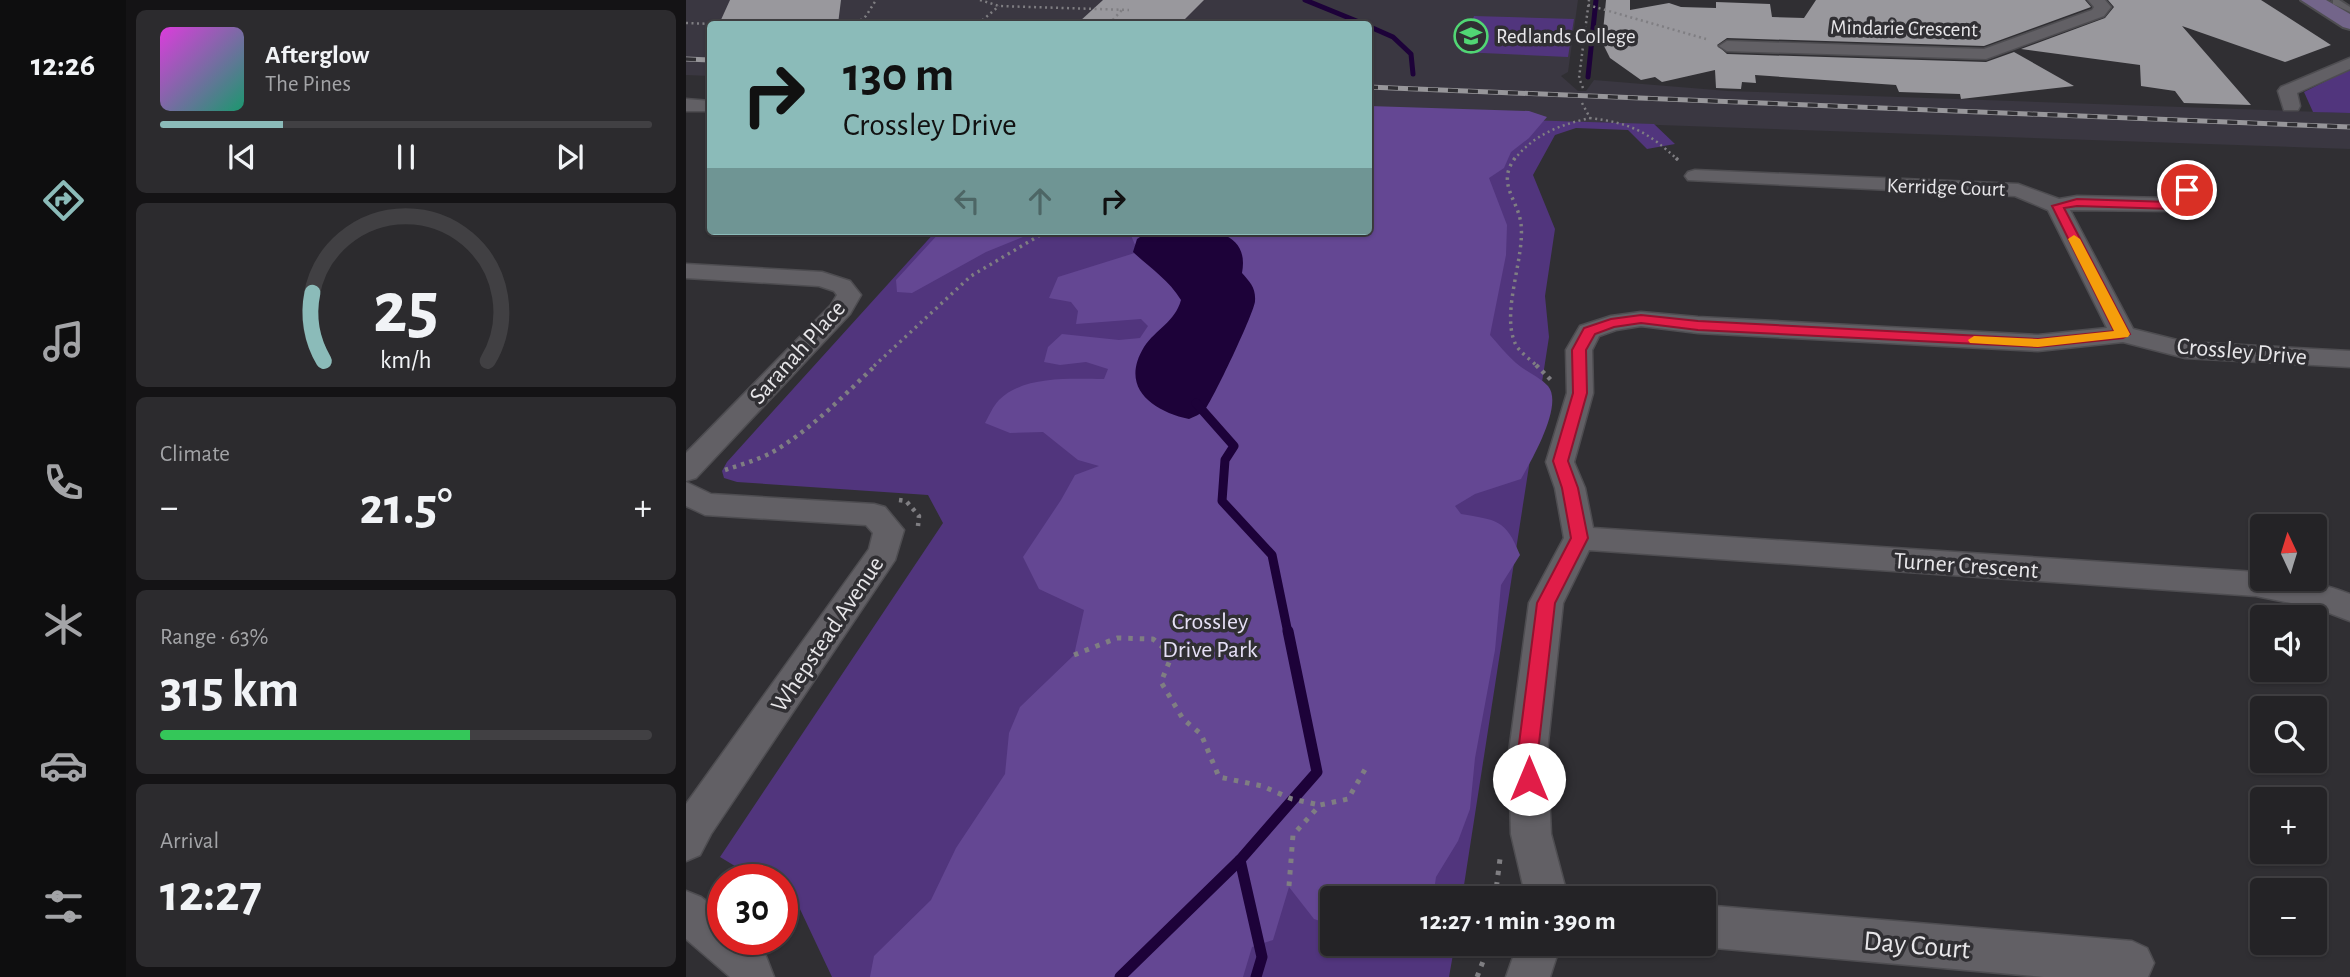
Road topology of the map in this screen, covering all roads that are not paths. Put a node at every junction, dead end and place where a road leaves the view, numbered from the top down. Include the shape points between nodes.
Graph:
1 (2096, 0) edge
2 (2311, 0) edge
3 (2336, 2) dead end
4 (2350, 10) edge
5 (2350, 23) edge
6 (1727, 46) road end
7 (2350, 63) edge
8 (686, 105) edge
9 (707, 106) edge
10 (2291, 106) dead end
11 (1695, 176) road end
12 (2187, 190) dead end
13 (2057, 206) junction
14 (686, 271) edge
15 (2123, 334) junction
16 (2350, 359) edge
17 (686, 471) edge
18 (686, 492) edge
19 (1580, 538) junction
20 (2350, 608) edge
21 (686, 842) edge
22 (1544, 886) edge
23 (686, 912) edge
24 (1716, 927) edge
25 (1535, 956) edge
26 (2132, 963) dead end
27 (752, 977) edge
28 (1528, 977) edge

1 - 6 street, Mindarie Crescent via 2103,7 2098,13 1986,54
2 - 5 main road
3 - 4 lane
7 - 10 street via 2287,91
8 - 9 street
11 - 13 street, Kerridge Court via 2018,190
12 - 13 street, Kerridge Court via 2172,205 2077,202
13 - 15 street
14 - 17 street, Saranah Place via 822,279 842,286 849,295 841,309
15 - 16 street, Crossley Drive via 2185,350
15 - 19 street, Crossley Drive via 2038,343 1698,326 1641,319 1589,331 1579,350 1580,393 1560,461
18 - 21 street, Whepstead Avenue via 705,505 874,515 889,530 884,552
19 - 20 street, Turner Crescent via 2256,584 2321,596
19 - 22 street via 1546,603 1528,752 1531,834
23 - 27 street via 745,959
24 - 26 street, Day Court
25 - 28 street

